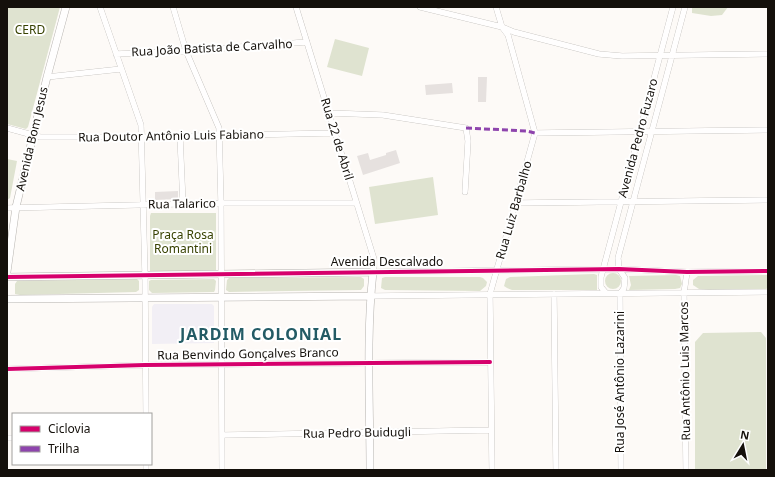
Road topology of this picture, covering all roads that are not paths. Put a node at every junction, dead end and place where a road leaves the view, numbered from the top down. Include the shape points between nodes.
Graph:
1 (66, 7) edge
2 (100, 7) edge
3 (173, 7) edge
4 (296, 7) edge
5 (420, 7) edge
6 (496, 7) edge
7 (673, 7) edge
8 (685, 7) edge
9 (430, 8) edge
10 (502, 26) junction
11 (307, 42) junction
12 (186, 51) junction
13 (116, 54) junction
14 (768, 54) edge
15 (660, 55) junction
16 (672, 55) junction
17 (121, 69) junction
18 (47, 77) junction
19 (329, 113) junction
20 (7, 128) edge
21 (768, 130) edge
22 (652, 131) junction
23 (640, 132) junction
24 (336, 133) junction
25 (535, 133) junction
26 (33, 135) junction
27 (180, 136) junction
28 (219, 136) junction
29 (142, 137) junction
30 (465, 192) dead end
31 (768, 200) edge
32 (620, 202) junction
33 (632, 202) junction
34 (221, 203) junction
35 (356, 203) junction
36 (516, 203) junction
37 (183, 204) junction
38 (143, 205) junction
39 (7, 208) edge
40 (16, 208) junction
41 (603, 270) junction
42 (619, 270) junction
43 (496, 271) junction
44 (768, 271) edge
45 (7, 272) edge
46 (373, 272) junction
47 (687, 272) junction
48 (145, 275) junction
49 (222, 275) junction
50 (7, 277) edge
51 (768, 292) edge
52 (606, 293) junction
53 (684, 293) junction
54 (490, 294) junction
55 (554, 294) junction
56 (620, 294) junction
57 (370, 296) junction
58 (145, 297) junction
59 (222, 297) junction
60 (7, 299) edge
61 (490, 362) junction
62 (369, 363) junction
63 (221, 364) junction
64 (145, 365) junction
65 (7, 369) edge
66 (146, 413) edge
67 (491, 430) junction
68 (370, 432) junction
69 (223, 435) junction
70 (222, 470) edge
71 (370, 470) edge
72 (492, 470) edge
73 (556, 470) edge
74 (621, 470) edge
75 (686, 470) edge

1 - 18 street, Avenida Bom Jesus
2 - 13 street
3 - 12 street
4 - 11 street, Rua 22 de Abril
5 - 9 street
6 - 10 street
7 - 15 street, Avenida Pedro Fuzaro
8 - 16 street, Avenida Pedro Fuzaro
9 - 10 street
10 - 15 street via 514,32 599,54
10 - 25 street via 508,35
11 - 12 street, Rua João Batista de Carvalho
11 - 19 street, Rua 22 de Abril
12 - 13 street, Rua João Batista de Carvalho
12 - 28 street via 219,128
13 - 17 street
14 - 16 street
15 - 16 street
15 - 23 street, Avenida Pedro Fuzaro
16 - 22 street, Avenida Pedro Fuzaro
17 - 18 street, Rua João Batista de Carvalho
17 - 29 street via 141,125
18 - 26 street, Avenida Bom Jesus
19 - 24 street, Rua 22 de Abril
19 - 30 street via 383,115 466,128 468,141
20 - 26 street, Rua Doutor Antônio Luis Fabiano
21 - 22 street
22 - 23 street
22 - 33 street, Avenida Pedro Fuzaro
23 - 25 street
23 - 32 street, Avenida Pedro Fuzaro
24 - 28 street, Rua Doutor Antônio Luis Fabiano
24 - 35 street, Rua 22 de Abril
25 - 36 street, Rua Luiz Barbalho
26 - 29 street, Rua Doutor Antônio Luis Fabiano
26 - 40 street, Avenida Bom Jesus
27 - 28 street, Rua Doutor Antônio Luis Fabiano
27 - 29 street, Rua Doutor Antônio Luis Fabiano
27 - 37 street
28 - 34 street
29 - 38 street
31 - 33 street
32 - 33 street
32 - 36 street
32 - 41 street, Avenida Pedro Fuzaro
33 - 42 street, Avenida Pedro Fuzaro via 618,258
34 - 35 street, Rua Talarico
34 - 37 street, Rua Talarico
34 - 49 street
35 - 46 street, Rua 22 de Abril via 374,259
36 - 43 street, Rua Luiz Barbalho
37 - 38 street, Rua Talarico
38 - 40 street, Rua Talarico
38 - 48 street
39 - 40 street, Rua Talarico
40 - 45 street, Avenida Bom Jesus
41 - 42 street, Avenida Descalvado
41 - 43 street, Avenida Descalvado
41 - 52 street via 601,287
42 - 47 street, Avenida Descalvado
42 - 56 street via 625,278 624,288
43 - 46 street, Avenida Descalvado
43 - 54 street, Rua Luiz Barbalho
44 - 47 street, Avenida Descalvado
46 - 49 street, Avenida Descalvado
46 - 57 street
47 - 53 street, Rua Antônio Luis Marcos
48 - 49 street, Avenida Descalvado
48 - 50 street, Avenida Descalvado
48 - 58 street
49 - 59 street
51 - 53 street
52 - 55 street
52 - 56 street
53 - 56 street
53 - 75 street, Rua Antônio Luis Marcos
54 - 55 street
54 - 57 street
54 - 61 street, Rua Luiz Barbalho
55 - 73 street
56 - 74 street, Rua José Antônio Lazarini
57 - 59 street
57 - 62 street
58 - 59 street
58 - 60 street
58 - 64 street
59 - 63 street
61 - 62 street, Rua Benvindo Gonçalves Branco
61 - 67 street, Rua Luiz Barbalho
62 - 63 street, Rua Benvindo Gonçalves Branco
62 - 68 street
63 - 64 street, Rua Benvindo Gonçalves Branco
63 - 69 street
64 - 65 street, Rua Benvindo Gonçalves Branco
64 - 66 street
67 - 68 street, Rua Pedro Buidugli
67 - 72 street, Rua Luiz Barbalho
68 - 69 street, Rua Pedro Buidugli
68 - 71 street
69 - 70 street

